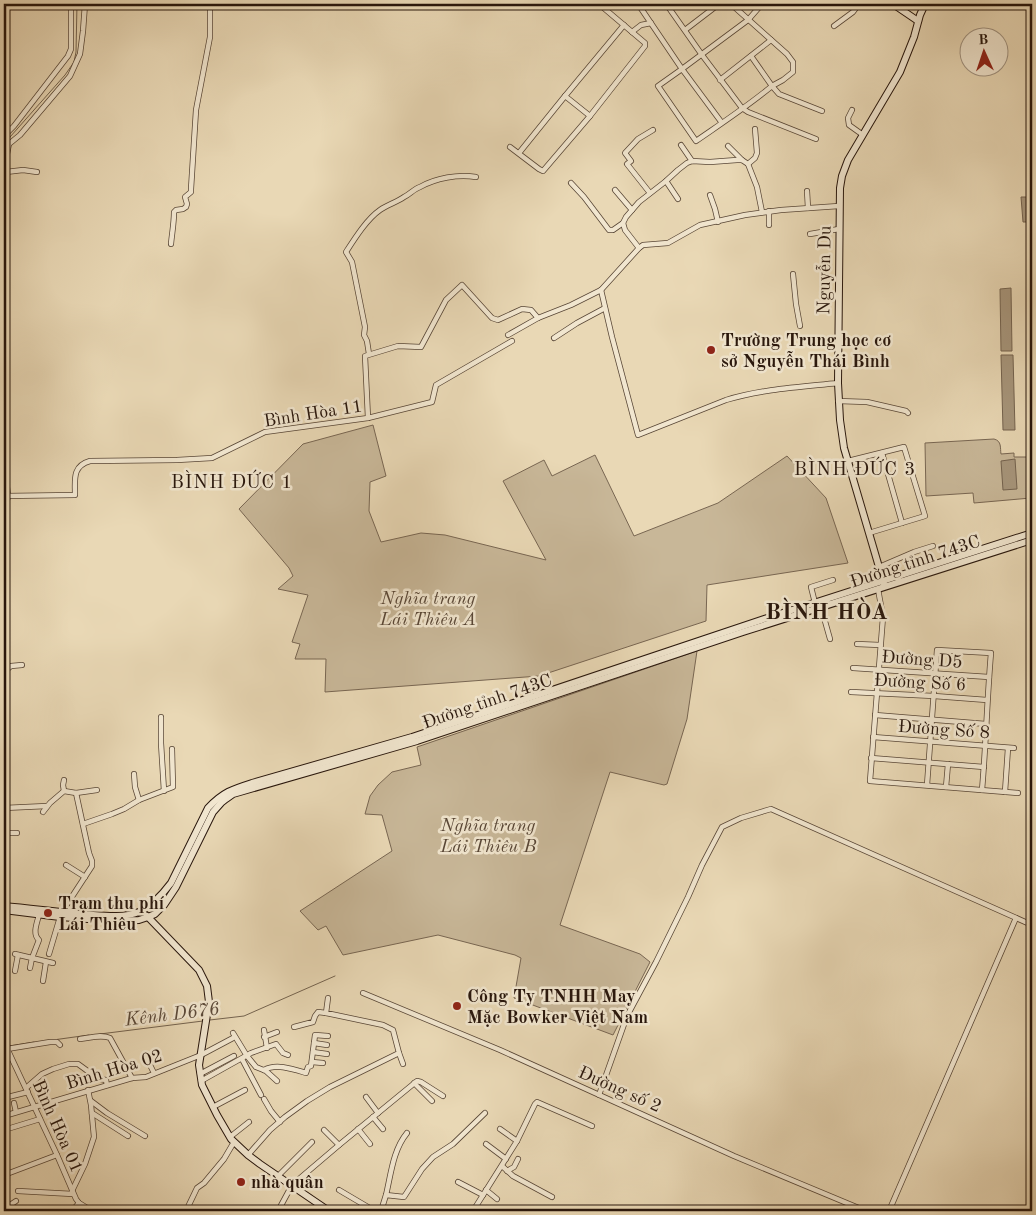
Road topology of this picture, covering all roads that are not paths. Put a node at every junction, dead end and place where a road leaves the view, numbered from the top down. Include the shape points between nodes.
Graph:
1 (71, 4) edge
2 (85, 4) edge
3 (210, 4) edge
4 (599, 4) edge
5 (638, 4) edge
6 (669, 4) edge
7 (719, 4) edge
8 (731, 4) edge
9 (762, 4) edge
10 (859, 4) edge
11 (893, 4) edge
12 (925, 4) edge
13 (748, 20) junction
14 (918, 21) junction
15 (651, 23) junction
16 (624, 25) junction
17 (834, 26) dead end
18 (685, 30) junction
19 (632, 32) junction
20 (772, 40) junction
21 (702, 55) junction
22 (751, 56) junction
23 (682, 69) junction
24 (720, 80) junction
25 (772, 86) junction
26 (565, 96) junction
27 (742, 108) junction
28 (852, 110) dead end
29 (822, 111) dead end
30 (590, 116) junction
31 (722, 123) junction
32 (755, 129) dead end
33 (653, 130) dead end
34 (863, 135) junction
35 (4, 136) edge
36 (816, 139) dead end
37 (681, 145) dead end
38 (728, 146) dead end
39 (510, 147) dead end
40 (518, 154) junction
41 (742, 160) junction
42 (692, 162) junction
43 (748, 164) junction
44 (6, 172) junction
45 (37, 172) dead end
46 (476, 177) dead end
47 (666, 181) junction
48 (571, 183) dead end
49 (615, 190) dead end
50 (807, 191) dead end
51 (650, 193) junction
52 (710, 195) dead end
53 (678, 200) dead end
54 (839, 206) junction
55 (808, 208) junction
56 (632, 210) junction
57 (769, 211) junction
58 (762, 212) junction
59 (718, 222) junction
60 (623, 224) junction
61 (769, 225) dead end
62 (839, 230) junction
63 (810, 234) dead end
64 (171, 244) dead end
65 (639, 248) junction
66 (793, 274) dead end
67 (601, 290) junction
68 (605, 308) junction
69 (538, 318) junction
70 (800, 326) dead end
71 (508, 335) dead end
72 (554, 338) dead end
73 (512, 341) dead end
74 (369, 354) junction
75 (838, 384) junction
76 (838, 401) junction
77 (908, 413) dead end
78 (368, 418) junction
79 (882, 453) junction
80 (848, 461) junction
81 (5, 496) edge
82 (4, 513) edge
83 (902, 524) junction
84 (869, 533) junction
85 (1032, 533) edge
86 (1032, 541) edge
87 (933, 546) dead end
88 (993, 549) junction
89 (879, 567) junction
90 (833, 580) dead end
91 (880, 585) junction
92 (818, 605) junction
93 (830, 640) dead end
94 (857, 644) dead end
95 (880, 645) junction
96 (22, 665) dead end
97 (853, 668) dead end
98 (878, 669) junction
99 (4, 672) edge
100 (935, 674) junction
101 (989, 677) junction
102 (851, 692) dead end
103 (876, 694) junction
104 (934, 696) junction
105 (987, 700) junction
106 (874, 715) junction
107 (161, 717) dead end
108 (931, 720) junction
109 (986, 724) junction
110 (873, 738) junction
111 (930, 742) junction
112 (986, 746) junction
113 (172, 749) dead end
114 (370, 752) junction
115 (871, 758) junction
116 (928, 762) junction
117 (948, 764) junction
118 (984, 767) junction
119 (134, 774) dead end
120 (64, 780) dead end
121 (927, 786) junction
122 (946, 787) junction
123 (97, 790) dead end
124 (982, 790) junction
125 (64, 791) junction
126 (164, 791) junction
127 (1005, 792) junction
128 (76, 793) junction
129 (1018, 793) dead end
130 (139, 800) junction
131 (47, 806) junction
132 (4, 808) edge
133 (43, 812) dead end
134 (83, 824) junction
135 (4, 832) edge
136 (17, 833) dead end
137 (66, 865) dead end
138 (85, 877) junction
139 (4, 906) edge
140 (4, 910) edge
141 (142, 910) junction
142 (39, 914) junction
143 (61, 914) junction
144 (148, 918) junction
145 (1016, 918) junction
146 (1032, 925) edge
147 (49, 954) dead end
148 (32, 958) junction
149 (46, 962) junction
150 (52, 963) dead end
151 (30, 968) dead end
152 (15, 971) dead end
153 (43, 981) dead end
154 (363, 993) dead end
155 (328, 998) dead end
156 (326, 1013) junction
157 (294, 1028) dead end
158 (264, 1030) dead end
159 (277, 1032) dead end
160 (328, 1036) dead end
161 (264, 1037) junction
162 (80, 1039) dead end
163 (44, 1043) junction
164 (314, 1043) junction
165 (60, 1045) dead end
166 (327, 1045) dead end
167 (6, 1046) edge
168 (47, 1048) dead end
169 (267, 1048) junction
170 (313, 1052) junction
171 (326, 1054) dead end
172 (400, 1054) junction
173 (201, 1055) junction
174 (288, 1055) dead end
175 (234, 1056) dead end
176 (247, 1056) junction
177 (147, 1059) dead end
178 (242, 1059) junction
179 (312, 1062) junction
180 (323, 1063) dead end
181 (403, 1064) dead end
182 (264, 1070) junction
183 (154, 1073) junction
184 (132, 1078) junction
185 (201, 1078) junction
186 (277, 1080) dead end
187 (414, 1083) junction
188 (107, 1085) junction
189 (27, 1090) junction
190 (88, 1090) junction
191 (245, 1090) dead end
192 (599, 1095) junction
193 (443, 1096) dead end
194 (366, 1097) dead end
195 (4, 1098) edge
196 (91, 1101) junction
197 (432, 1101) dead end
198 (14, 1103) dead end
199 (213, 1106) junction
200 (35, 1107) junction
201 (16, 1112) junction
202 (92, 1113) junction
203 (378, 1113) junction
204 (485, 1113) dead end
205 (4, 1116) edge
206 (373, 1117) junction
207 (40, 1119) junction
208 (249, 1122) dead end
209 (280, 1122) junction
210 (592, 1126) dead end
211 (358, 1129) junction
212 (383, 1129) dead end
213 (500, 1129) dead end
214 (4, 1130) edge
215 (324, 1130) dead end
216 (407, 1133) dead end
217 (128, 1136) dead end
218 (145, 1136) dead end
219 (232, 1139) junction
220 (517, 1141) junction
221 (312, 1142) dead end
222 (370, 1144) dead end
223 (486, 1144) dead end
224 (339, 1145) junction
225 (57, 1155) junction
226 (248, 1155) junction
227 (506, 1159) junction
228 (518, 1159) dead end
229 (502, 1166) junction
230 (507, 1171) junction
231 (4, 1175) edge
232 (278, 1176) junction
233 (458, 1182) dead end
234 (292, 1185) junction
235 (339, 1190) dead end
236 (486, 1190) junction
237 (18, 1191) dead end
238 (73, 1192) junction
239 (386, 1195) junction
240 (483, 1195) junction
241 (552, 1197) dead end
242 (498, 1199) dead end
243 (16, 1201) dead end
244 (79, 1204) junction
245 (4, 1208) edge
246 (72, 1211) edge
247 (92, 1211) edge
248 (186, 1211) edge
249 (278, 1211) edge
250 (327, 1211) edge
251 (380, 1211) edge
252 (473, 1211) edge
253 (866, 1211) edge
254 (889, 1211) edge

1 - 35 street via 72,49
2 - 44 street via 80,54 70,76 9,144
3 - 64 street via 210,37 196,110 191,189 185,197 186,207 174,212
4 - 16 street
5 - 15 street
6 - 18 street
7 - 18 street
8 - 13 street
9 - 13 street
10 - 17 street
11 - 14 main road
12 - 14 main road, Nguyễn Du
13 - 20 street
13 - 21 street
14 - 34 main road, Nguyễn Du via 900,72
15 - 19 street via 642,24
15 - 23 street
16 - 19 street
16 - 26 street
18 - 21 street
19 - 30 street via 645,46
20 - 22 street
20 - 25 street via 794,66 793,72
21 - 23 street
21 - 24 street
22 - 24 street
22 - 25 street
23 - 31 street
23 - 31 street via 658,86 696,141
24 - 27 street
25 - 27 street
25 - 29 street via 779,94
26 - 30 street
26 - 40 street
27 - 31 street
27 - 36 street
28 - 34 street via 849,125
30 - 40 street via 543,171
32 - 43 street via 757,153
33 - 51 street via 625,153 631,161 627,164
34 - 54 main road, Nguyễn Du via 842,176
37 - 42 street
38 - 41 street
39 - 40 street
41 - 42 street
41 - 43 street
42 - 47 street
43 - 58 street
44 - 45 street
44 - 81 street
46 - 74 street via 436,180 419,187 380,210 350,245 346,252 352,264
47 - 51 street
47 - 53 street
48 - 60 street via 609,230
49 - 56 street
50 - 55 street
51 - 56 street
52 - 59 street
54 - 55 street
54 - 62 main road, Nguyễn Du
55 - 57 street
56 - 60 street
57 - 58 street
57 - 61 street
58 - 59 street
59 - 65 street via 694,228 668,243
60 - 65 street
62 - 63 street
62 - 75 main road, Nguyễn Du
65 - 67 street
66 - 70 street
67 - 68 street
67 - 69 street
68 - 72 street
68 - 75 street via 638,435 738,396
69 - 71 street
69 - 74 street via 532,310 522,309 498,320 492,318 462,285 446,300 421,346 398,346
73 - 78 street, Bình Hòa 11 via 436,385 432,402
74 - 78 street via 365,356
75 - 76 main road, Nguyễn Du
76 - 77 street via 867,402
76 - 80 main road, Nguyễn Du
78 - 81 street, Bình Hòa 11 via 265,432 212,458 90,461 78,467 75,496
79 - 80 street
79 - 83 street
79 - 83 street via 904,447 925,516
80 - 84 main road, Nguyễn Du
81 - 82 street
83 - 84 street
84 - 89 main road, Nguyễn Du
85 - 88 main road, Đường tỉnh 743C
86 - 88 main road, Đường tỉnh 743C
87 - 89 street
88 - 91 main road, Đường tỉnh 743C
89 - 91 main road, Nguyễn Du
90 - 92 street via 811,587
91 - 92 main road, Đường tỉnh 743C
91 - 95 street via 883,617
92 - 93 street
92 - 114 main road, Đường tỉnh 743C
94 - 95 street
95 - 98 street
96 - 99 street via 11,666
97 - 98 street, Đường D5
98 - 100 street, Đường D5
98 - 103 street
100 - 101 street, Đường D5
100 - 101 street via 937,650 991,654
100 - 104 street
101 - 105 street
102 - 103 street, Đường Số 6
103 - 104 street, Đường Số 6
103 - 106 street
104 - 105 street, Đường Số 6
104 - 108 street
105 - 109 street
106 - 108 street
106 - 110 street
107 - 126 street
108 - 109 street
108 - 111 street
109 - 112 street
110 - 111 street, Đường Số 8
110 - 115 street
111 - 112 street, Đường Số 8
111 - 116 street
112 - 118 street
112 - 127 street, Đường Số 8 via 1011,748
113 - 126 street via 173,787
114 - 141 main road, Đường tỉnh 743C via 228,791 208,808 171,884
114 - 144 main road, Đường tỉnh 743C via 257,786 226,799 213,812 176,887 164,905
115 - 116 street
115 - 121 street via 870,781
116 - 117 street
116 - 121 street
117 - 118 street
117 - 122 street
118 - 124 street
119 - 130 street
120 - 125 street
121 - 122 street
122 - 124 street
123 - 128 street
124 - 127 street
125 - 128 street
125 - 131 street
126 - 130 street
127 - 129 street
128 - 134 street
130 - 134 street via 118,812
131 - 132 street
131 - 133 street
134 - 138 street via 92,862
135 - 136 street
137 - 138 street
138 - 143 street
139 - 143 main road, Đường tỉnh 743C
140 - 142 main road, Đường tỉnh 743C
141 - 143 main road, Đường tỉnh 743C via 122,916
141 - 144 main road
142 - 143 main road, Đường tỉnh 743C
142 - 148 street via 35,935 39,940
143 - 144 main road, Đường tỉnh 743C via 128,922
143 - 147 street
144 - 173 main road via 199,970 207,986
145 - 146 street
145 - 192 street via 771,809 740,818 722,827 702,865 627,1016
145 - 254 street
148 - 149 street
148 - 151 street
148 - 152 street via 16,954
149 - 150 street
149 - 153 street
154 - 192 street, Đường số 2
155 - 156 street
156 - 157 street via 318,1012 312,1022
156 - 172 street via 388,1026 393,1030
158 - 161 street
159 - 161 street
160 - 164 street via 315,1035
161 - 169 street
162 - 184 street via 110,1038
163 - 165 street via 57,1042
163 - 167 street
163 - 168 street
164 - 166 street
164 - 170 street
167 - 189 street, Bình Hòa 01
169 - 174 street via 276,1044
169 - 176 street
170 - 171 street
170 - 179 street
172 - 181 street
172 - 209 street via 330,1087
173 - 176 street, Bình Hòa 02 via 233,1036
173 - 183 street, Bình Hòa 02
173 - 185 main road
175 - 185 street
176 - 178 street
176 - 182 street via 256,1067
177 - 183 street
178 - 185 street
178 - 209 street via 271,1112
179 - 180 street
179 - 182 street via 306,1073 287,1068 269,1067
182 - 186 street
183 - 184 street, Bình Hòa 02
184 - 188 street, Bình Hòa 02
185 - 199 main road
187 - 193 street via 421,1082
187 - 197 street
187 - 203 street
188 - 189 street via 106,1080 94,1078 78,1064 69,1064 42,1074
188 - 190 street, Bình Hòa 02
189 - 195 street
189 - 200 street, Bình Hòa 01
190 - 196 street
190 - 200 street, Bình Hòa 02
191 - 199 street
192 - 253 street, Đường số 2
194 - 203 street
196 - 202 street
196 - 218 street
198 - 201 street
199 - 219 main road
200 - 201 street, Bình Hòa 02
200 - 207 street, Bình Hòa 01
201 - 205 street, Bình Hòa 02
202 - 217 street
202 - 238 street via 94,1137
203 - 206 street
204 - 239 street via 454,1143 433,1157 404,1197
206 - 211 street
206 - 212 street
207 - 214 street
207 - 225 street, Bình Hòa 01
208 - 219 street
209 - 226 street
210 - 220 street via 537,1102
211 - 222 street
211 - 224 street
213 - 220 street
215 - 224 street
216 - 239 street via 399,1145
219 - 226 main road
219 - 248 street via 224,1159 197,1188
220 - 227 street
221 - 232 street
223 - 227 street
224 - 234 street
225 - 231 street
225 - 238 street, Bình Hòa 01
226 - 232 main road
227 - 229 street
228 - 230 street
229 - 230 street
229 - 236 street
230 - 241 street
232 - 234 main road
233 - 240 street
234 - 249 street
234 - 250 main road
235 - 251 street
236 - 240 street
236 - 242 street
237 - 238 street
238 - 244 street, Bình Hòa 01
239 - 251 street
240 - 252 street
243 - 245 street
244 - 246 street
244 - 247 street

